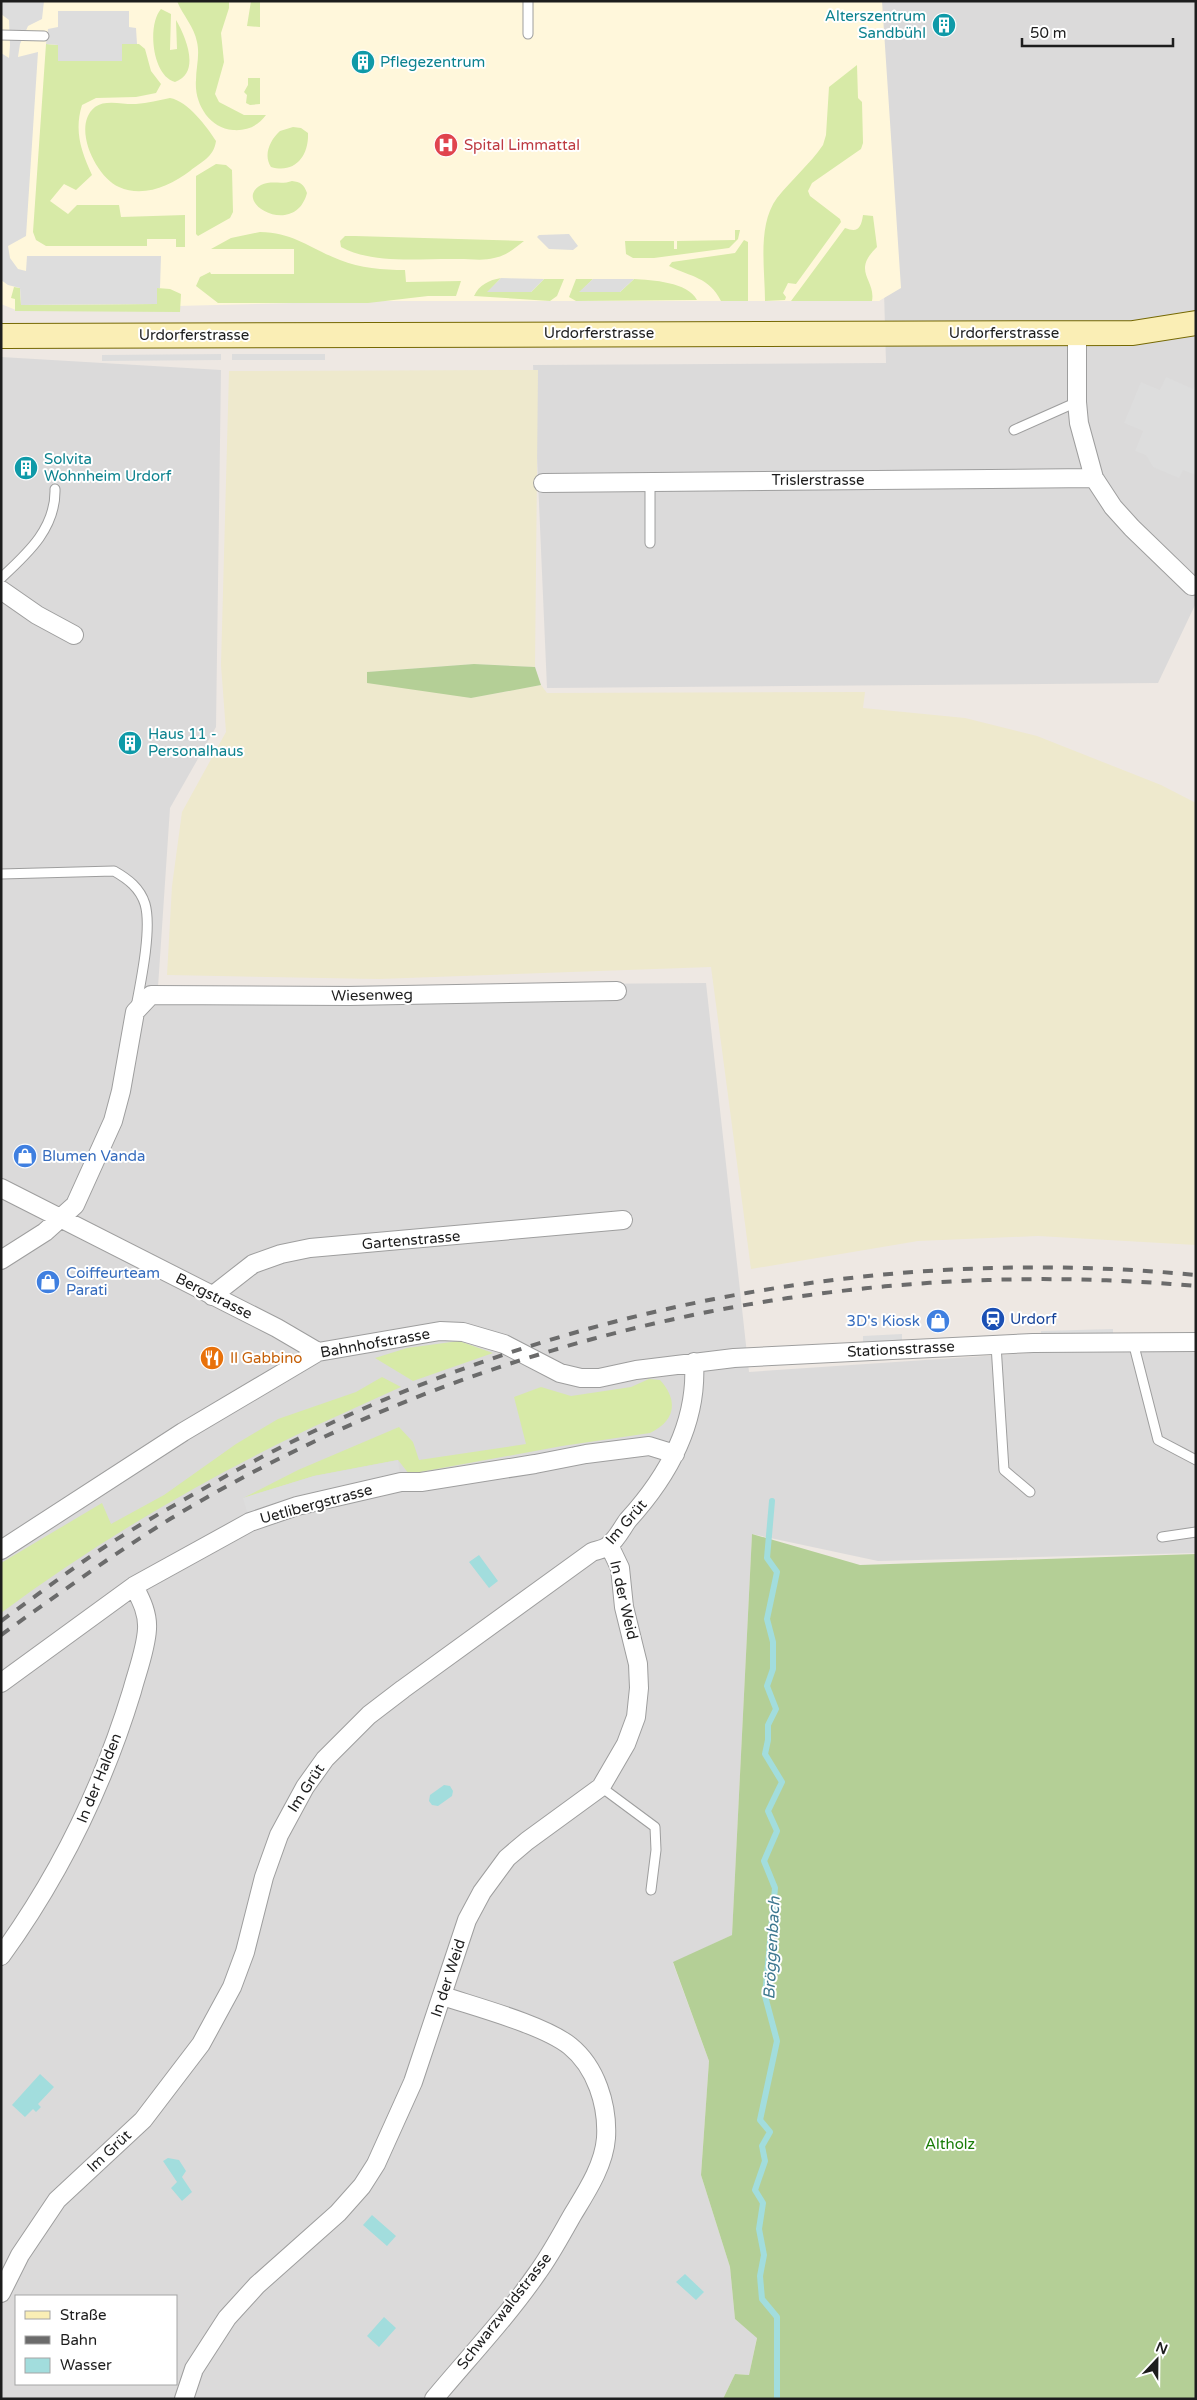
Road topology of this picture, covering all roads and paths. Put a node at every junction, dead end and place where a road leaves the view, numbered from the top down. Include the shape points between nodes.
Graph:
1 (528, 1) edge
2 (528, 34) dead end
3 (1, 36) edge
4 (44, 36) dead end
5 (1196, 323) edge
6 (1077, 333) junction
7 (1, 336) edge
8 (1077, 402) junction
9 (1014, 430) dead end
10 (1094, 478) junction
11 (650, 482) junction
12 (543, 483) dead end
13 (55, 489) dead end
14 (650, 543) dead end
15 (1, 578) edge
16 (1192, 586) dead end
17 (1, 590) edge
18 (74, 635) dead end
19 (1, 874) edge
20 (617, 991) dead end
21 (135, 1012) junction
22 (2, 1189) edge
23 (60, 1219) junction
24 (623, 1220) dead end
25 (1, 1260) edge
26 (212, 1296) junction
27 (1133, 1342) junction
28 (1196, 1342) edge
29 (996, 1345) junction
30 (318, 1352) junction
31 (734, 1358) joint
32 (694, 1362) junction
33 (675, 1454) junction
34 (1196, 1460) edge
35 (1030, 1492) dead end
36 (1196, 1532) edge
37 (1162, 1537) dead end
38 (609, 1545) junction
39 (1, 1550) edge
40 (134, 1586) junction
41 (1, 1682) edge
42 (601, 1787) junction
43 (651, 1890) dead end
44 (1, 1956) edge
45 (443, 1996) junction
46 (1, 2293) edge
47 (184, 2399) edge
48 (434, 2399) edge

1 - 2 lane
3 - 4 lane
5 - 6 main road, Urdorferstrasse via 1133,333
6 - 7 main road, Urdorferstrasse
6 - 8 street
8 - 9 lane
8 - 10 street
10 - 11 street, Trislerstrasse
10 - 16 street via 1132,528
11 - 12 street, Trislerstrasse
11 - 14 lane
13 - 15 lane via 56,501 36,546
17 - 18 street
19 - 21 lane via 114,871 129,879 141,894 147,919 142,978
20 - 21 street, Wiesenweg via 349,996 162,993 151,995
21 - 23 street via 113,1121 75,1205
22 - 23 street, Bergstrasse
23 - 25 street
23 - 26 street, Bergstrasse
24 - 26 street, Gartenstrasse via 310,1248 254,1264
26 - 30 street, Bergstrasse
27 - 28 street
27 - 29 street, Stationsstrasse
27 - 34 lane via 1158,1440
29 - 31 street, Stationsstrasse
29 - 35 lane via 1004,1470
30 - 32 street, Bahnhofstrasse via 440,1331 484,1337 560,1373 581,1378 599,1378
30 - 39 street, Bahnhofstrasse via 182,1432
31 - 32 street, Bahnhofstrasse
32 - 33 street, Im Grüt via 688,1422
33 - 38 street, Im Grüt via 667,1471
33 - 40 street, Uetlibergstrasse via 649,1446 586,1454 526,1466 401,1482 297,1506 250,1522
36 - 37 lane
38 - 42 street, In der Weid via 620,1568 624,1607 638,1664 639,1688 636,1717 626,1744
38 - 46 street, Im Grüt via 592,1552 403,1689 357,1726 325,1758 279,1836 264,1877 246,1952 232,1987 201,2044 143,2120 57,2200 20,2255
40 - 41 street, Uetlibergstrasse
40 - 44 street, In der Halden via 146,1611 147,1629 125,1713 71,1843
42 - 43 lane via 655,1827
42 - 45 street, In der Weid via 527,1841 496,1871 467,1920
45 - 47 street, In der Weid via 399,2117 362,2186 338,2213 256,2285 227,2318 194,2369
45 - 48 street, Schwarzwaldstrasse via 527,2025 570,2045 586,2062 599,2088 606,2114 606,2139 598,2169 538,2272

